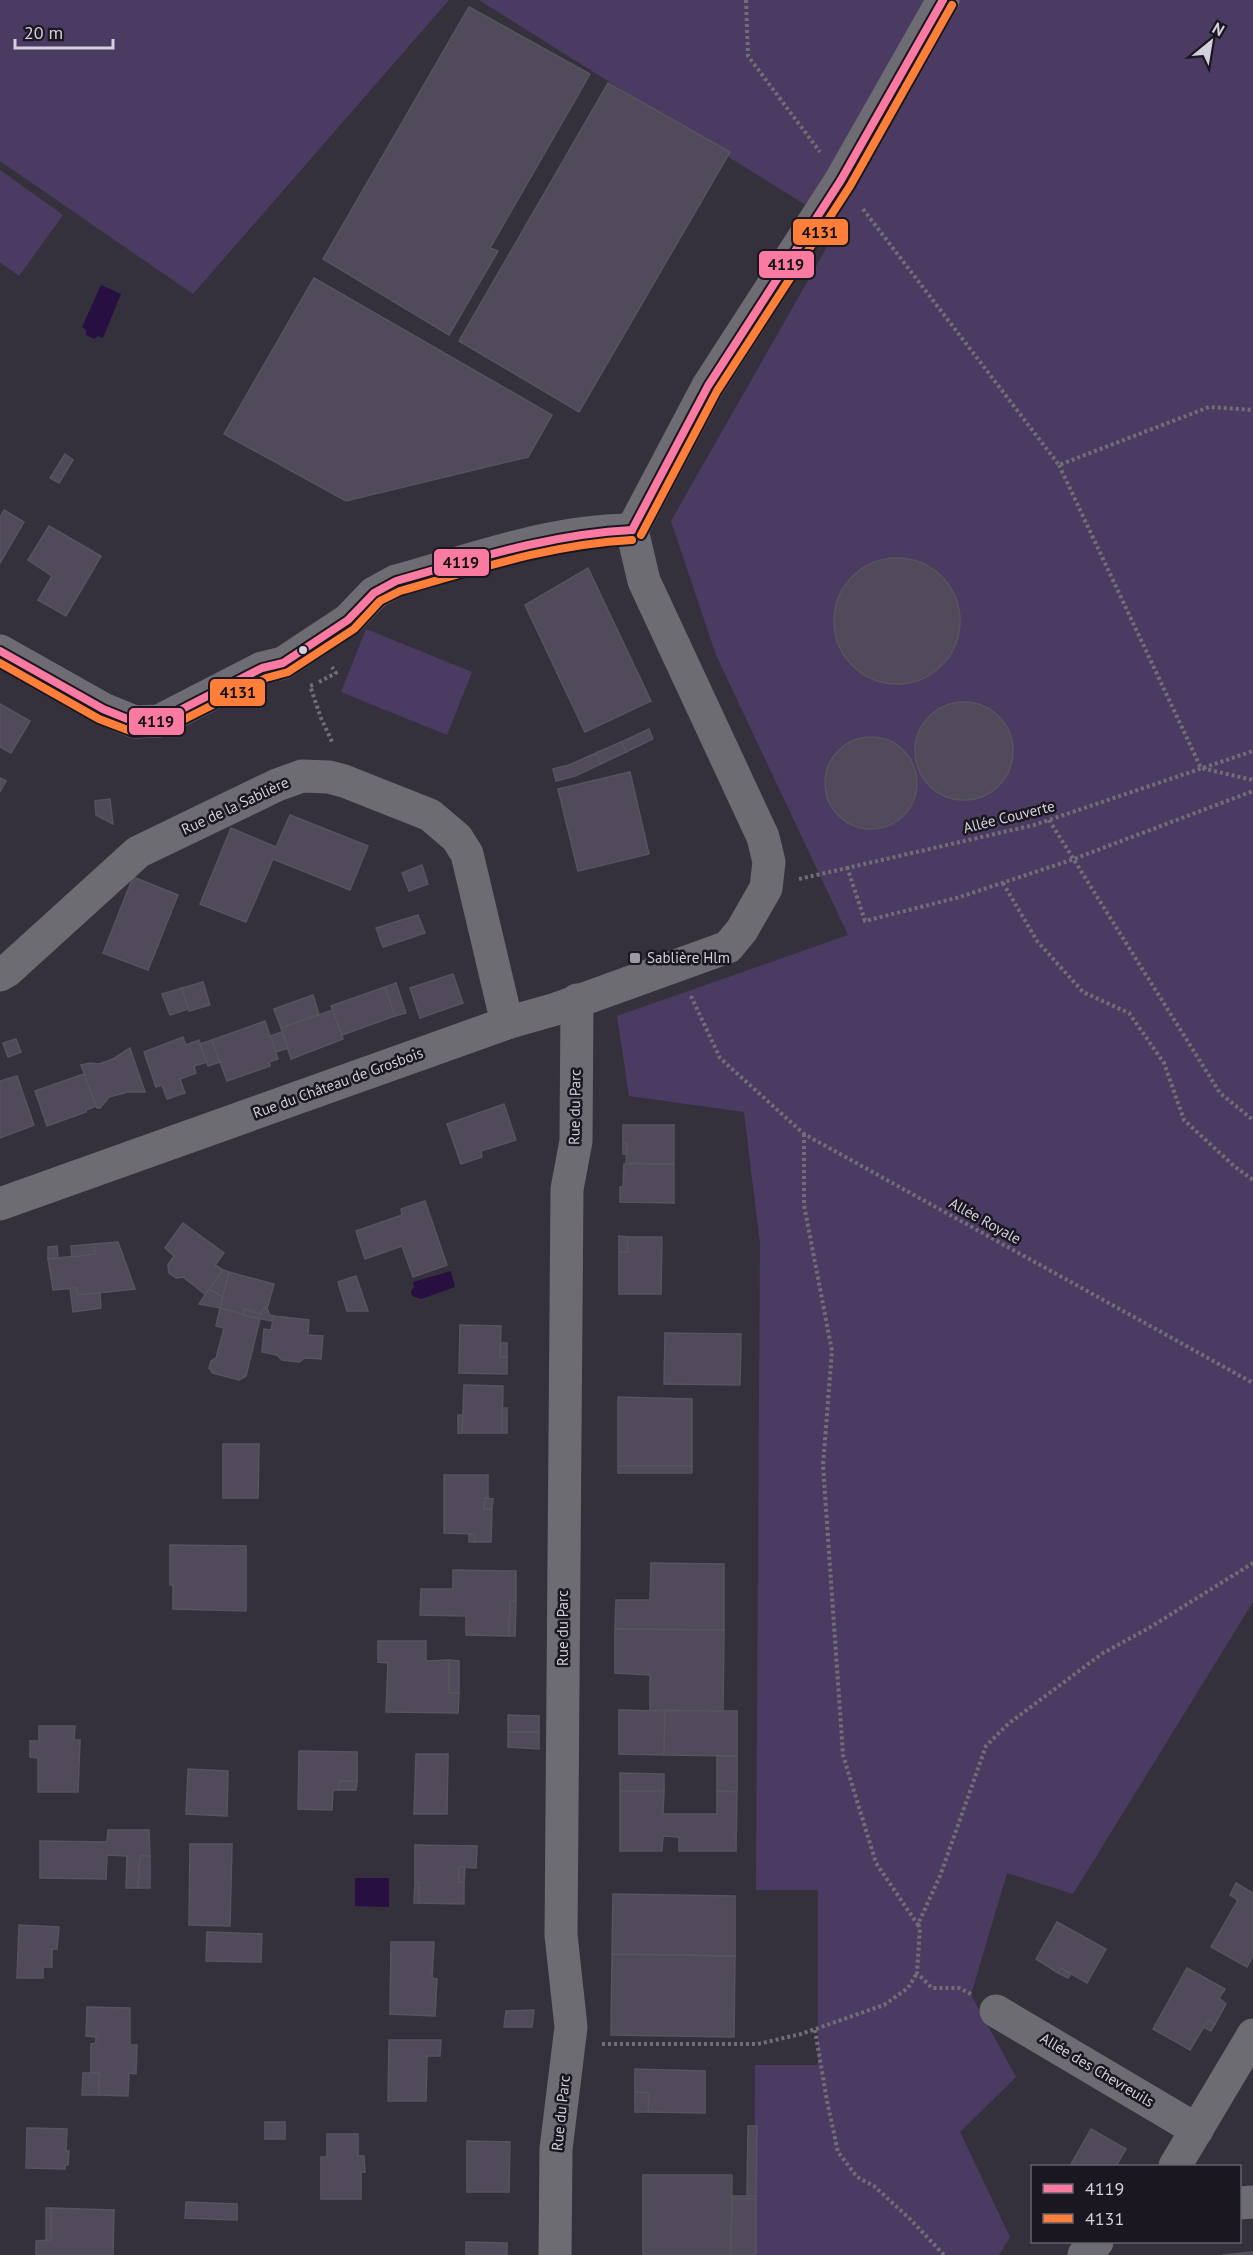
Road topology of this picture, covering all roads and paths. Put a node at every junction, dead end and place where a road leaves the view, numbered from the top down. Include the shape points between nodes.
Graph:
1 (746, 0) edge
2 (943, 0) edge
3 (841, 180) junction
4 (1253, 410) edge
5 (1059, 465) junction
6 (632, 530) junction
7 (0, 651) edge
8 (1253, 751) edge
9 (1201, 768) junction
10 (1253, 780) edge
11 (1253, 791) edge
12 (1049, 820) junction
13 (1074, 859) junction
14 (847, 867) junction
15 (1003, 883) junction
16 (766, 888) junction
17 (678, 966) junction
18 (0, 975) edge
19 (577, 1000) junction
20 (507, 1023) junction
21 (1253, 1120) edge
22 (804, 1134) junction
23 (1253, 1180) edge
24 (0, 1204) edge
25 (1253, 1383) edge
26 (1253, 1563) edge
27 (920, 1928) junction
28 (917, 1972) junction
29 (998, 2012) joint
30 (815, 2030) junction
31 (1253, 2035) edge
32 (569, 2041) junction
33 (1197, 2130) junction
34 (1176, 2165) edge
35 (1095, 2243) edge
36 (555, 2255) edge
37 (944, 2255) edge
38 (1084, 2255) edge

1 - 3 path via 748,56
2 - 3 street
3 - 5 path
3 - 6 street via 708,386
4 - 5 path via 1209,407
5 - 9 path
6 - 7 street via 562,536 396,581 374,593 348,620 283,663 262,668 159,721 135,722 103,709
6 - 16 street via 644,582 763,837 769,862
8 - 9 path, Allée Couverte
9 - 10 path
9 - 12 path, Allée Couverte
11 - 13 path
12 - 13 path
12 - 14 path, Allée Couverte
13 - 15 path
13 - 21 path via 1220,1093
14 - 15 path via 865,921
14 - 16 path, Allée Couverte
15 - 23 path via 1037,941 1083,993 1129,1013 1164,1063 1184,1120
16 - 17 street, Rue du Château de Grosbois via 728,947
17 - 19 street, Rue du Château de Grosbois
17 - 22 path, Allée Royale via 720,1058
18 - 20 street, Rue de la Sablière via 138,852 277,785 302,776 329,777 430,815 457,838 467,854
19 - 20 street, Rue du Château de Grosbois
19 - 32 street, Rue du Parc via 576,1141 567,1189 561,1923
20 - 24 street, Rue du Château de Grosbois
22 - 25 path, Allée Royale
22 - 27 path via 804,1205 832,1350 823,1465 843,1755 876,1863
26 - 27 path via 1103,1653 1008,1724 986,1746 940,1876 918,1924
27 - 28 path
28 - 29 path via 932,1988 959,1988 1000,2007
28 - 30 path via 908,1988 884,2005
29 - 33 street, Allée des Chevreuils
30 - 32 path via 758,2044 590,2044 583,2049 581,2042
30 - 37 path via 838,2152 857,2177 910,2219
31 - 33 street
32 - 36 street, Rue du Parc via 556,2149
33 - 34 street
35 - 38 street

